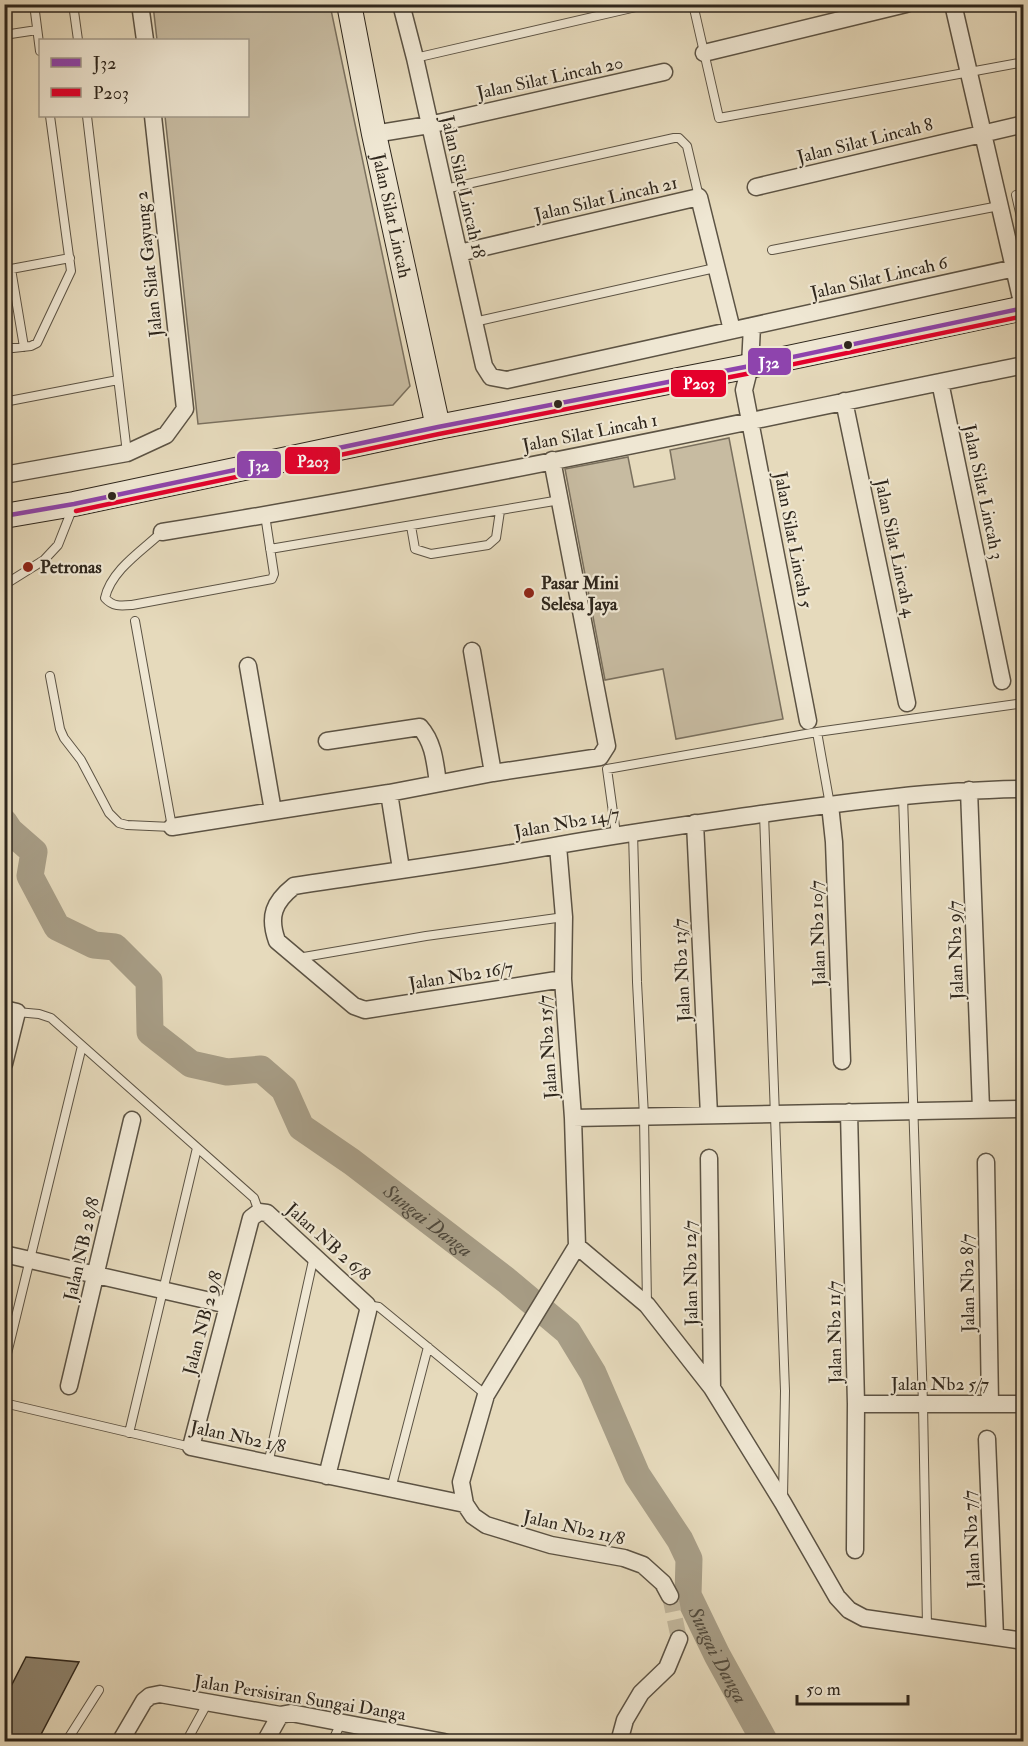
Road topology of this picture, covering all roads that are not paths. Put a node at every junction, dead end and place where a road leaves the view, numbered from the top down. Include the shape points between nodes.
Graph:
1 (34, 4) edge
2 (74, 4) edge
3 (140, 4) edge
4 (349, 4) edge
5 (400, 4) edge
6 (649, 4) edge
7 (693, 4) edge
8 (906, 4) edge
9 (953, 4) edge
10 (38, 30) junction
11 (4, 35) edge
12 (78, 39) edge
13 (145, 39) edge
14 (39, 40) edge
15 (704, 53) junction
16 (415, 58) junction
17 (1023, 62) edge
18 (664, 72) dead end
19 (969, 72) junction
20 (50, 117) edge
21 (87, 117) edge
22 (153, 117) edge
23 (429, 124) junction
24 (1023, 124) edge
25 (983, 133) junction
26 (374, 134) junction
27 (756, 188) dead end
28 (445, 189) junction
29 (1023, 193) edge
30 (699, 197) junction
31 (999, 206) junction
32 (1023, 230) edge
33 (772, 250) dead end
34 (459, 253) junction
35 (70, 258) junction
36 (1018, 267) edge
37 (8, 268) edge
38 (715, 268) junction
39 (1023, 309) edge
40 (474, 322) junction
41 (752, 326) junction
42 (732, 330) junction
43 (24, 347) junction
44 (4, 349) edge
45 (1023, 365) edge
46 (750, 366) junction
47 (491, 377) joint
48 (118, 380) junction
49 (940, 382) junction
50 (844, 401) junction
51 (4, 402) edge
52 (750, 420) junction
53 (438, 427) junction
54 (127, 453) junction
55 (552, 460) junction
56 (4, 475) edge
57 (560, 500) junction
58 (74, 504) junction
59 (500, 511) junction
60 (265, 515) junction
61 (4, 516) edge
62 (411, 526) junction
63 (162, 532) joint
64 (270, 549) junction
65 (4, 585) edge
66 (135, 621) dead end
67 (472, 651) dead end
68 (248, 666) dead end
69 (50, 676) dead end
70 (1002, 681) dead end
71 (907, 703) dead end
72 (1023, 703) edge
73 (813, 727) junction
74 (327, 741) dead end
75 (493, 773) junction
76 (438, 783) junction
77 (1023, 789) edge
78 (969, 790) junction
79 (389, 793) junction
80 (903, 796) junction
81 (830, 805) junction
82 (273, 810) junction
83 (764, 814) junction
84 (694, 823) junction
85 (172, 827) junction
86 (633, 832) junction
87 (616, 834) junction
88 (558, 846) junction
89 (401, 869) junction
90 (564, 917) junction
91 (297, 958) junction
92 (563, 979) junction
93 (365, 1010) joint
94 (11, 1011) edge
95 (82, 1046) junction
96 (842, 1061) dead end
97 (4, 1064) edge
98 (1023, 1109) edge
99 (981, 1110) junction
100 (914, 1111) junction
101 (849, 1112) junction
102 (773, 1114) junction
103 (709, 1115) junction
104 (644, 1116) junction
105 (573, 1118) junction
106 (132, 1120) dead end
107 (197, 1148) junction
108 (709, 1158) dead end
109 (986, 1162) dead end
110 (259, 1212) junction
111 (577, 1246) junction
112 (4, 1254) edge
113 (314, 1255) junction
114 (30, 1260) junction
115 (96, 1275) junction
116 (163, 1290) junction
117 (228, 1305) junction
118 (367, 1305) junction
119 (647, 1305) junction
120 (428, 1347) junction
121 (4, 1366) edge
122 (69, 1386) dead end
123 (712, 1388) junction
124 (486, 1395) junction
125 (4, 1403) edge
126 (856, 1404) junction
127 (923, 1404) junction
128 (990, 1404) junction
129 (1023, 1404) edge
130 (129, 1433) junction
131 (987, 1439) dead end
132 (190, 1448) junction
133 (268, 1464) junction
134 (327, 1476) junction
135 (391, 1489) junction
136 (783, 1503) junction
137 (465, 1504) junction
138 (855, 1550) dead end
139 (670, 1596) tunnel mouth
140 (927, 1626) junction
141 (995, 1637) junction
142 (679, 1639) tunnel mouth
143 (1023, 1641) edge
144 (99, 1690) dead end
145 (208, 1702) junction
146 (280, 1715) junction
147 (341, 1723) junction
148 (412, 1739) edge
149 (66, 1742) edge
150 (120, 1742) edge
151 (186, 1742) edge
152 (265, 1742) edge
153 (332, 1742) edge
154 (444, 1742) edge
155 (619, 1742) edge

1 - 10 lane
2 - 12 lane
3 - 13 street
4 - 26 street, Jalan Silat Lincah
5 - 16 street, Jalan Silat Lincah 18
6 - 16 lane
7 - 15 lane
8 - 15 street
9 - 19 street
10 - 11 lane
10 - 14 lane
15 - 19 lane via 719,118
16 - 23 street, Jalan Silat Lincah 18
17 - 19 lane
18 - 23 street, Jalan Silat Lincah 20
19 - 25 street
20 - 35 lane
21 - 48 lane
22 - 54 street, Jalan Silat Gayung 2 via 185,409 166,435
23 - 26 street, Jalan Silat Lincah 20
23 - 28 street, Jalan Silat Lincah 18
24 - 25 street, Jalan Silat Lincah 8
25 - 27 street, Jalan Silat Lincah 8
25 - 31 street
26 - 53 street, Jalan Silat Lincah
28 - 30 lane via 679,138 687,146
28 - 34 street, Jalan Silat Lincah 18
29 - 32 lane via 1016,195
30 - 34 street, Jalan Silat Lincah 21
30 - 38 street, Jalan Silat Lincah 21
31 - 33 lane
31 - 36 street
34 - 40 street, Jalan Silat Lincah 18
35 - 37 lane
35 - 43 lane via 71,271 42,336 37,343
36 - 39 street
36 - 41 street, Jalan Silat Lincah 6
37 - 43 lane
38 - 40 lane
38 - 42 street, Jalan Silat Lincah 21
39 - 46 street
40 - 47 street, Jalan Silat Lincah 18 via 484,366
41 - 42 street, Jalan Silat Lincah 6
41 - 46 street
42 - 47 street, Jalan Silat Lincah 6 via 507,380
43 - 44 lane
45 - 49 street, Jalan Silat Lincah 1
46 - 52 street, Jalan Silat Lincah 5 via 744,390
46 - 53 street
48 - 51 lane
48 - 54 lane
49 - 50 street, Jalan Silat Lincah 1
49 - 70 street, Jalan Silat Lincah 3
50 - 52 street, Jalan Silat Lincah 1
50 - 71 street, Jalan Silat Lincah 4
52 - 55 street, Jalan Silat Lincah 1
52 - 73 street, Jalan Silat Lincah 5
53 - 58 street
54 - 56 street
55 - 57 street
55 - 60 street, Jalan Silat Lincah 1
57 - 59 lane
57 - 75 street via 607,746 600,757 593,759
58 - 61 street
58 - 65 lane via 58,545 44,560
59 - 62 lane
59 - 62 lane via 496,538 488,545 421,553 415,549
60 - 63 street, Jalan Silat Lincah 1
60 - 64 lane
62 - 64 lane
63 - 64 lane via 107,588 105,598 111,604 132,605 267,581 274,574
66 - 85 lane
67 - 75 street
68 - 82 street
69 - 85 lane via 60,729 109,813 127,825
72 - 73 lane
73 - 81 lane
73 - 87 lane via 607,769
74 - 76 street via 420,727 433,751
75 - 76 street
76 - 79 street
77 - 78 street, Jalan Nb2 14/7
78 - 80 street, Jalan Nb2 14/7
78 - 99 street, Jalan Nb2 9/7
79 - 82 street
79 - 89 street
80 - 81 street, Jalan Nb2 14/7
80 - 100 lane
81 - 83 street, Jalan Nb2 14/7
81 - 96 street, Jalan Nb2 10/7
82 - 85 street
83 - 84 street, Jalan Nb2 14/7
83 - 102 lane
84 - 86 street, Jalan Nb2 14/7
84 - 103 street, Jalan Nb2 13/7
86 - 87 street, Jalan Nb2 14/7
86 - 104 lane
87 - 88 street, Jalan Nb2 14/7
88 - 89 street, Jalan Nb2 14/7
88 - 90 street, Jalan Nb2 15/7
89 - 91 street, Jalan Nb2 14/7 via 294,886 283,895 275,906 272,926 277,941
90 - 91 lane
90 - 92 street, Jalan Nb2 15/7
91 - 93 street, Jalan Nb2 14/7 via 354,1006
92 - 93 street, Jalan Nb2 16/7
92 - 105 street, Jalan Nb2 15/7
94 - 95 lane via 51,1018
94 - 97 street
95 - 107 lane
95 - 114 lane
98 - 99 street
99 - 100 street
100 - 101 street
100 - 127 lane
101 - 102 street
101 - 126 street, Jalan Nb2 11/7
102 - 103 street
102 - 136 lane via 785,1391
103 - 104 street
104 - 105 street
104 - 119 lane
105 - 111 street, Jalan Nb2 15/7
106 - 115 street, Jalan NB 2 8/8
107 - 110 lane via 254,1198
107 - 116 lane
108 - 123 street, Jalan Nb2 12/7
109 - 128 street, Jalan Nb2 8/7
110 - 113 street, Jalan NB 2 6/8 via 267,1213
110 - 117 street, Jalan NB 2 9/8 via 251,1218
111 - 119 street
111 - 124 street
112 - 114 street
113 - 118 street, Jalan NB 2 6/8
113 - 133 lane
114 - 115 street
114 - 121 lane
115 - 116 street
115 - 122 street, Jalan NB 2 8/8
116 - 117 street
116 - 130 lane
117 - 132 street, Jalan NB 2 9/8
118 - 120 lane via 380,1307
118 - 134 street
119 - 123 street
120 - 124 lane
120 - 135 lane
123 - 136 street
124 - 137 street via 461,1482
125 - 130 lane, Jalan Nb2 1/8
126 - 127 street, Jalan Nb2 5/7
126 - 138 street, Jalan Nb2 11/7
127 - 128 street, Jalan Nb2 5/7
127 - 140 lane
128 - 129 street, Jalan Nb2 5/7
130 - 132 lane, Jalan Nb2 1/8
131 - 141 street, Jalan Nb2 7/7
132 - 133 street, Jalan Nb2 1/8
133 - 134 street, Jalan Nb2 1/8
134 - 135 street, Jalan Nb2 1/8
135 - 137 street, Jalan Nb2 1/8
136 - 140 street via 837,1597 849,1610 864,1617
137 - 139 street, Jalan Nb2 11/8 via 486,1525 551,1545 643,1565 663,1582
140 - 141 street
141 - 143 street
142 - 155 street via 667,1668 641,1693
144 - 149 lane
145 - 146 street, Jalan Persisiran Sungai Danga
145 - 150 street, Jalan Persisiran Sungai Danga via 150,1696
145 - 151 lane
146 - 147 street, Jalan Persisiran Sungai Danga via 291,1713
146 - 152 street
147 - 148 street, Jalan Persisiran Sungai Danga
147 - 153 lane
148 - 154 street, Jalan Persisiran Sungai Danga

